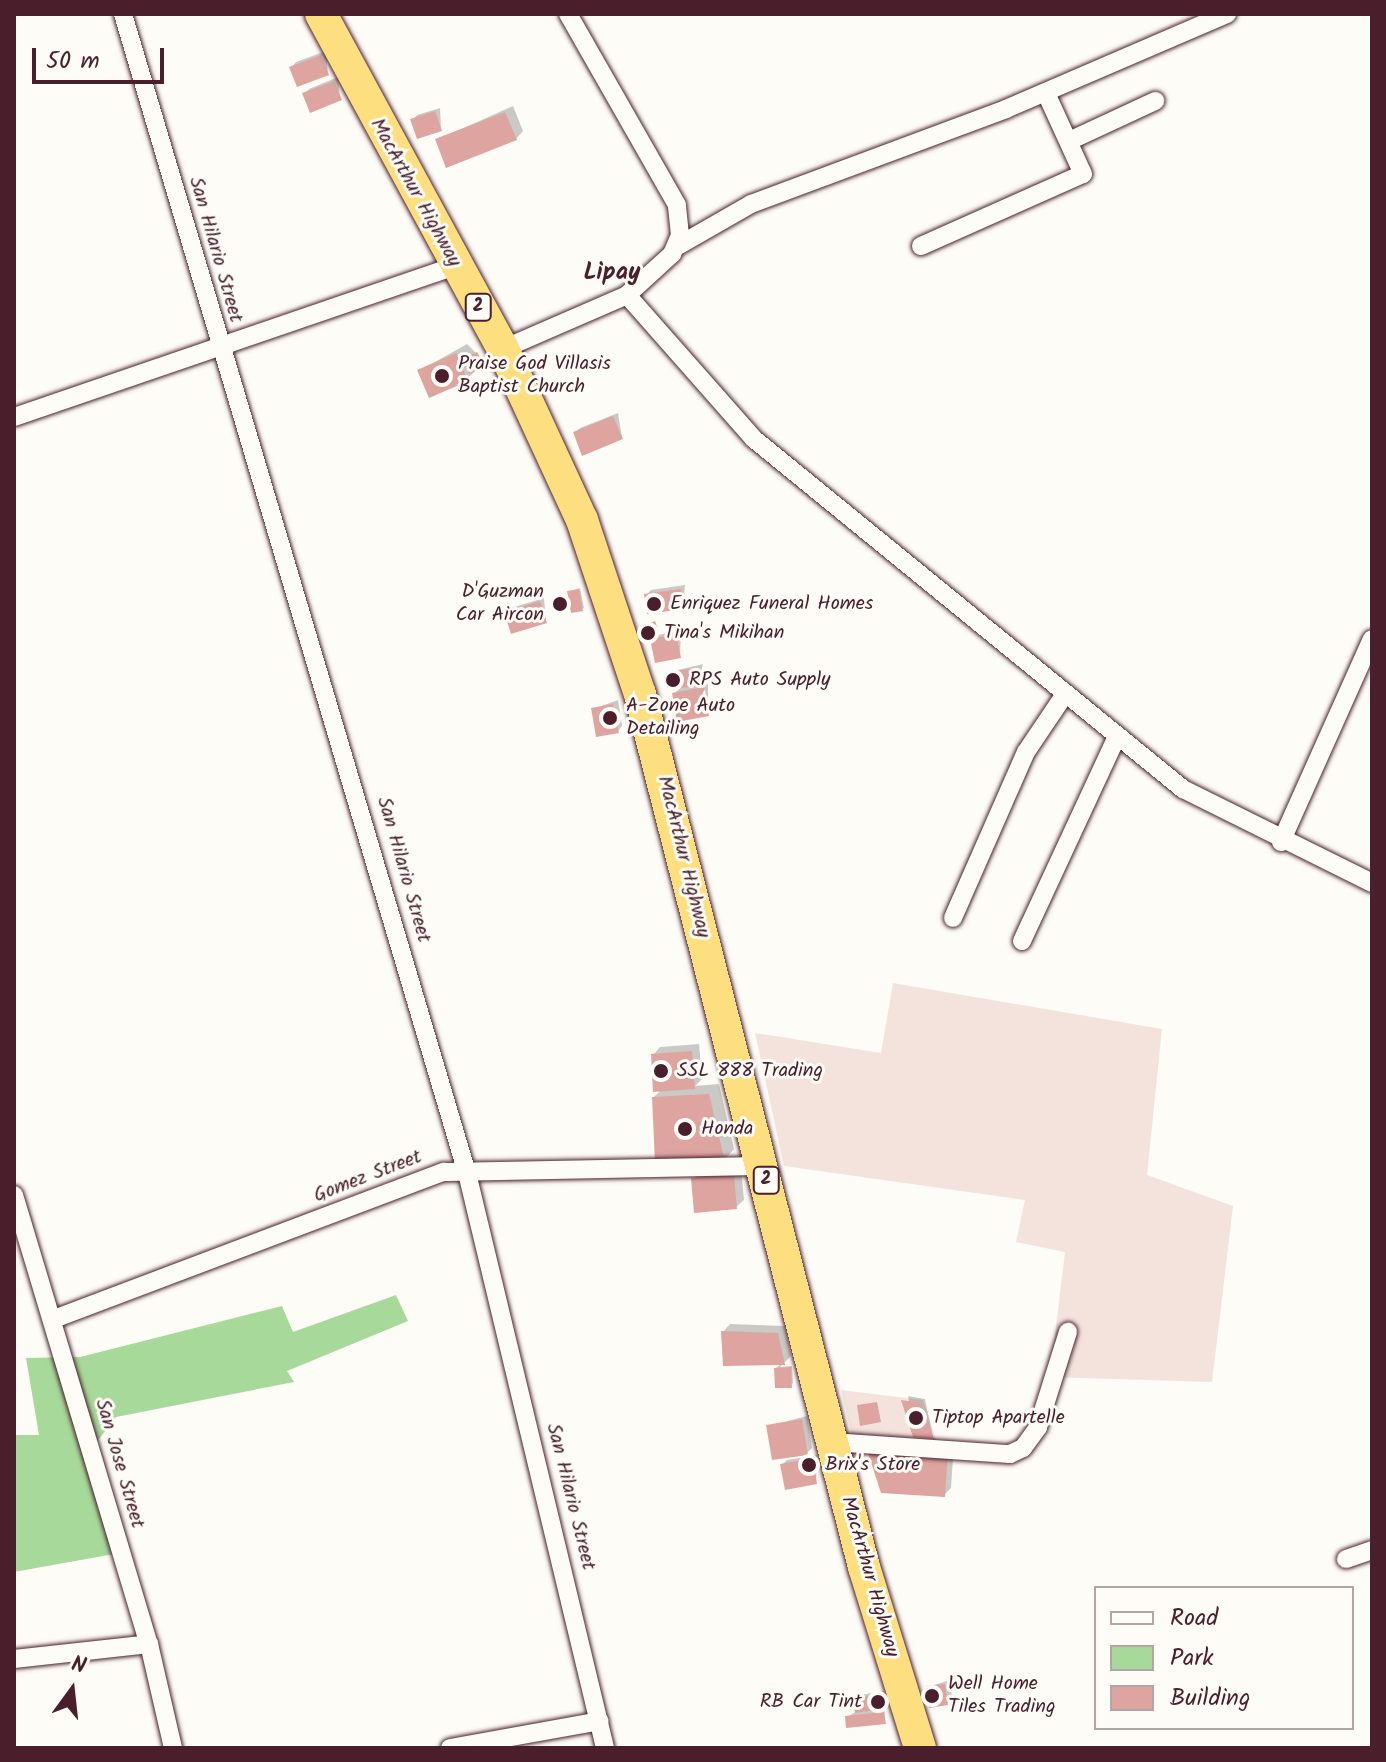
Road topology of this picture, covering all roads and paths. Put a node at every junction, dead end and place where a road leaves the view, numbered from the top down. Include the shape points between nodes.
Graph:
1 (123, 14) edge
2 (321, 14) edge
3 (568, 14) edge
4 (1227, 14) edge
5 (1046, 93) junction
6 (1155, 101) dead end
7 (1071, 140) junction
8 (921, 246) dead end
9 (676, 247) junction
10 (455, 266) junction
11 (627, 295) junction
12 (503, 349) junction
13 (221, 350) junction
14 (14, 417) edge
15 (1372, 639) edge
16 (1065, 694) junction
17 (1117, 736) junction
18 (1281, 842) junction
19 (1372, 883) edge
20 (953, 918) dead end
21 (1022, 941) dead end
22 (762, 1166) junction
23 (467, 1173) junction
24 (14, 1195) edge
25 (54, 1319) junction
26 (1068, 1332) dead end
27 (832, 1442) junction
28 (1372, 1550) edge
29 (1346, 1559) dead end
30 (149, 1644) junction
31 (14, 1659) edge
32 (600, 1721) junction
33 (173, 1748) edge
34 (450, 1748) edge
35 (605, 1748) edge
36 (920, 1748) edge

1 - 13 street, San Hilario Street
2 - 10 highway, MacArthur Highway / 2
3 - 9 street via 677,205
4 - 5 street
5 - 7 street
5 - 9 street via 751,204
6 - 7 street
7 - 8 street via 1085,168 1081,177
9 - 11 street
10 - 12 highway, MacArthur Highway / 2
10 - 13 street
11 - 12 street
11 - 16 street via 754,439
12 - 22 highway, MacArthur Highway / 2 via 582,520 614,611
13 - 14 street
13 - 23 street, San Hilario Street
15 - 18 street
16 - 17 street
16 - 20 street via 1026,752
17 - 18 street via 1214,809
17 - 21 street
18 - 19 street
22 - 23 street, Gomez Street
22 - 27 highway, MacArthur Highway / 2
23 - 25 street, Gomez Street via 444,1172
23 - 32 street, San Hilario Street
24 - 25 street, San Jose Street
25 - 30 street, San Jose Street
26 - 27 street via 1038,1427 1023,1448 1010,1454
27 - 36 highway, MacArthur Highway / 2
28 - 29 street
30 - 31 street
30 - 33 street, San Jose Street
32 - 34 street
32 - 35 street, San Hilario Street

